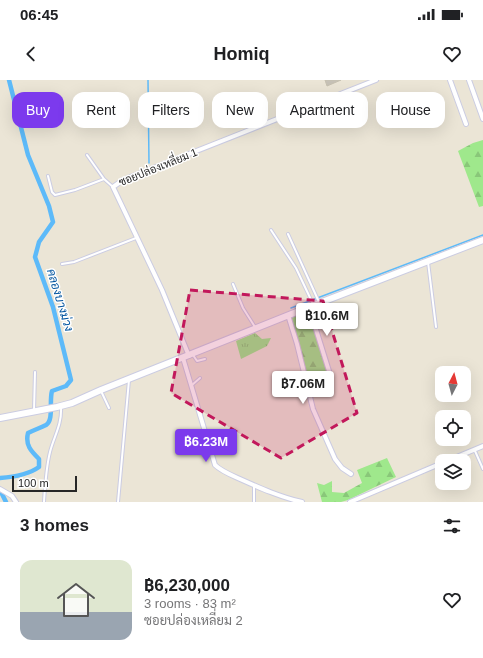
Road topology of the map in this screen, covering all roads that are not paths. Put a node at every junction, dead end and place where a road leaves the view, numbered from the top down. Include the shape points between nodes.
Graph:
1 (376, 80) edge
2 (450, 80) edge
3 (469, 80) edge
4 (345, 92) edge
5 (483, 118) edge
6 (276, 119) edge
7 (466, 124) dead end
8 (87, 155) dead end
9 (48, 176) dead end
10 (104, 179) junction
11 (112, 187) junction
12 (271, 230) dead end
13 (288, 234) dead end
14 (137, 238) junction
15 (483, 240) edge
16 (428, 261) junction
17 (62, 264) dead end
18 (233, 284) dead end
19 (314, 305) junction
20 (288, 315) junction
21 (436, 327) dead end
22 (256, 328) junction
23 (191, 355) junction
24 (183, 358) junction
25 (205, 360) dead end
26 (329, 371) dead end
27 (35, 372) dead end
28 (200, 378) dead end
29 (129, 379) junction
30 (191, 385) junction
31 (101, 390) junction
32 (59, 407) junction
33 (109, 408) dead end
34 (34, 412) junction
35 (0, 418) edge
36 (483, 446) edge
37 (474, 450) junction
38 (466, 454) edge
39 (435, 466) edge
40 (483, 469) edge
41 (352, 474) dead end
42 (254, 486) junction
43 (2, 490) edge
44 (16, 502) edge
45 (44, 502) edge
46 (118, 502) edge
47 (254, 502) edge
48 (302, 502) edge
49 (350, 502) edge

1 - 4 street, ซอยปล่องเหลี่ยม 1
2 - 7 street
3 - 5 street
6 - 11 street, ซอยปล่องเหลี่ยม 1 via 123,180
8 - 10 lane
9 - 10 lane via 55,196
10 - 11 lane
11 - 14 street, ซอยปล่องเหลี่ยม 1
12 - 19 lane via 296,268
13 - 19 lane
14 - 17 lane via 74,262
14 - 23 street, ซอยปล่องเหลี่ยม 1
15 - 16 street
16 - 19 street
16 - 21 lane
18 - 22 lane via 243,308
19 - 20 street
19 - 26 street
20 - 22 street
20 - 41 street via 313,408 335,459 342,468
22 - 23 street
23 - 24 street
23 - 25 lane via 197,361
24 - 29 street
24 - 30 street
27 - 34 lane
28 - 30 lane
29 - 31 street
29 - 46 lane
30 - 42 street via 215,465
31 - 32 street
31 - 33 lane
32 - 34 street
32 - 45 lane via 60,424 50,452
34 - 35 street
36 - 37 street
37 - 38 street
37 - 40 lane
39 - 49 street
42 - 47 lane
42 - 48 street
43 - 44 street

